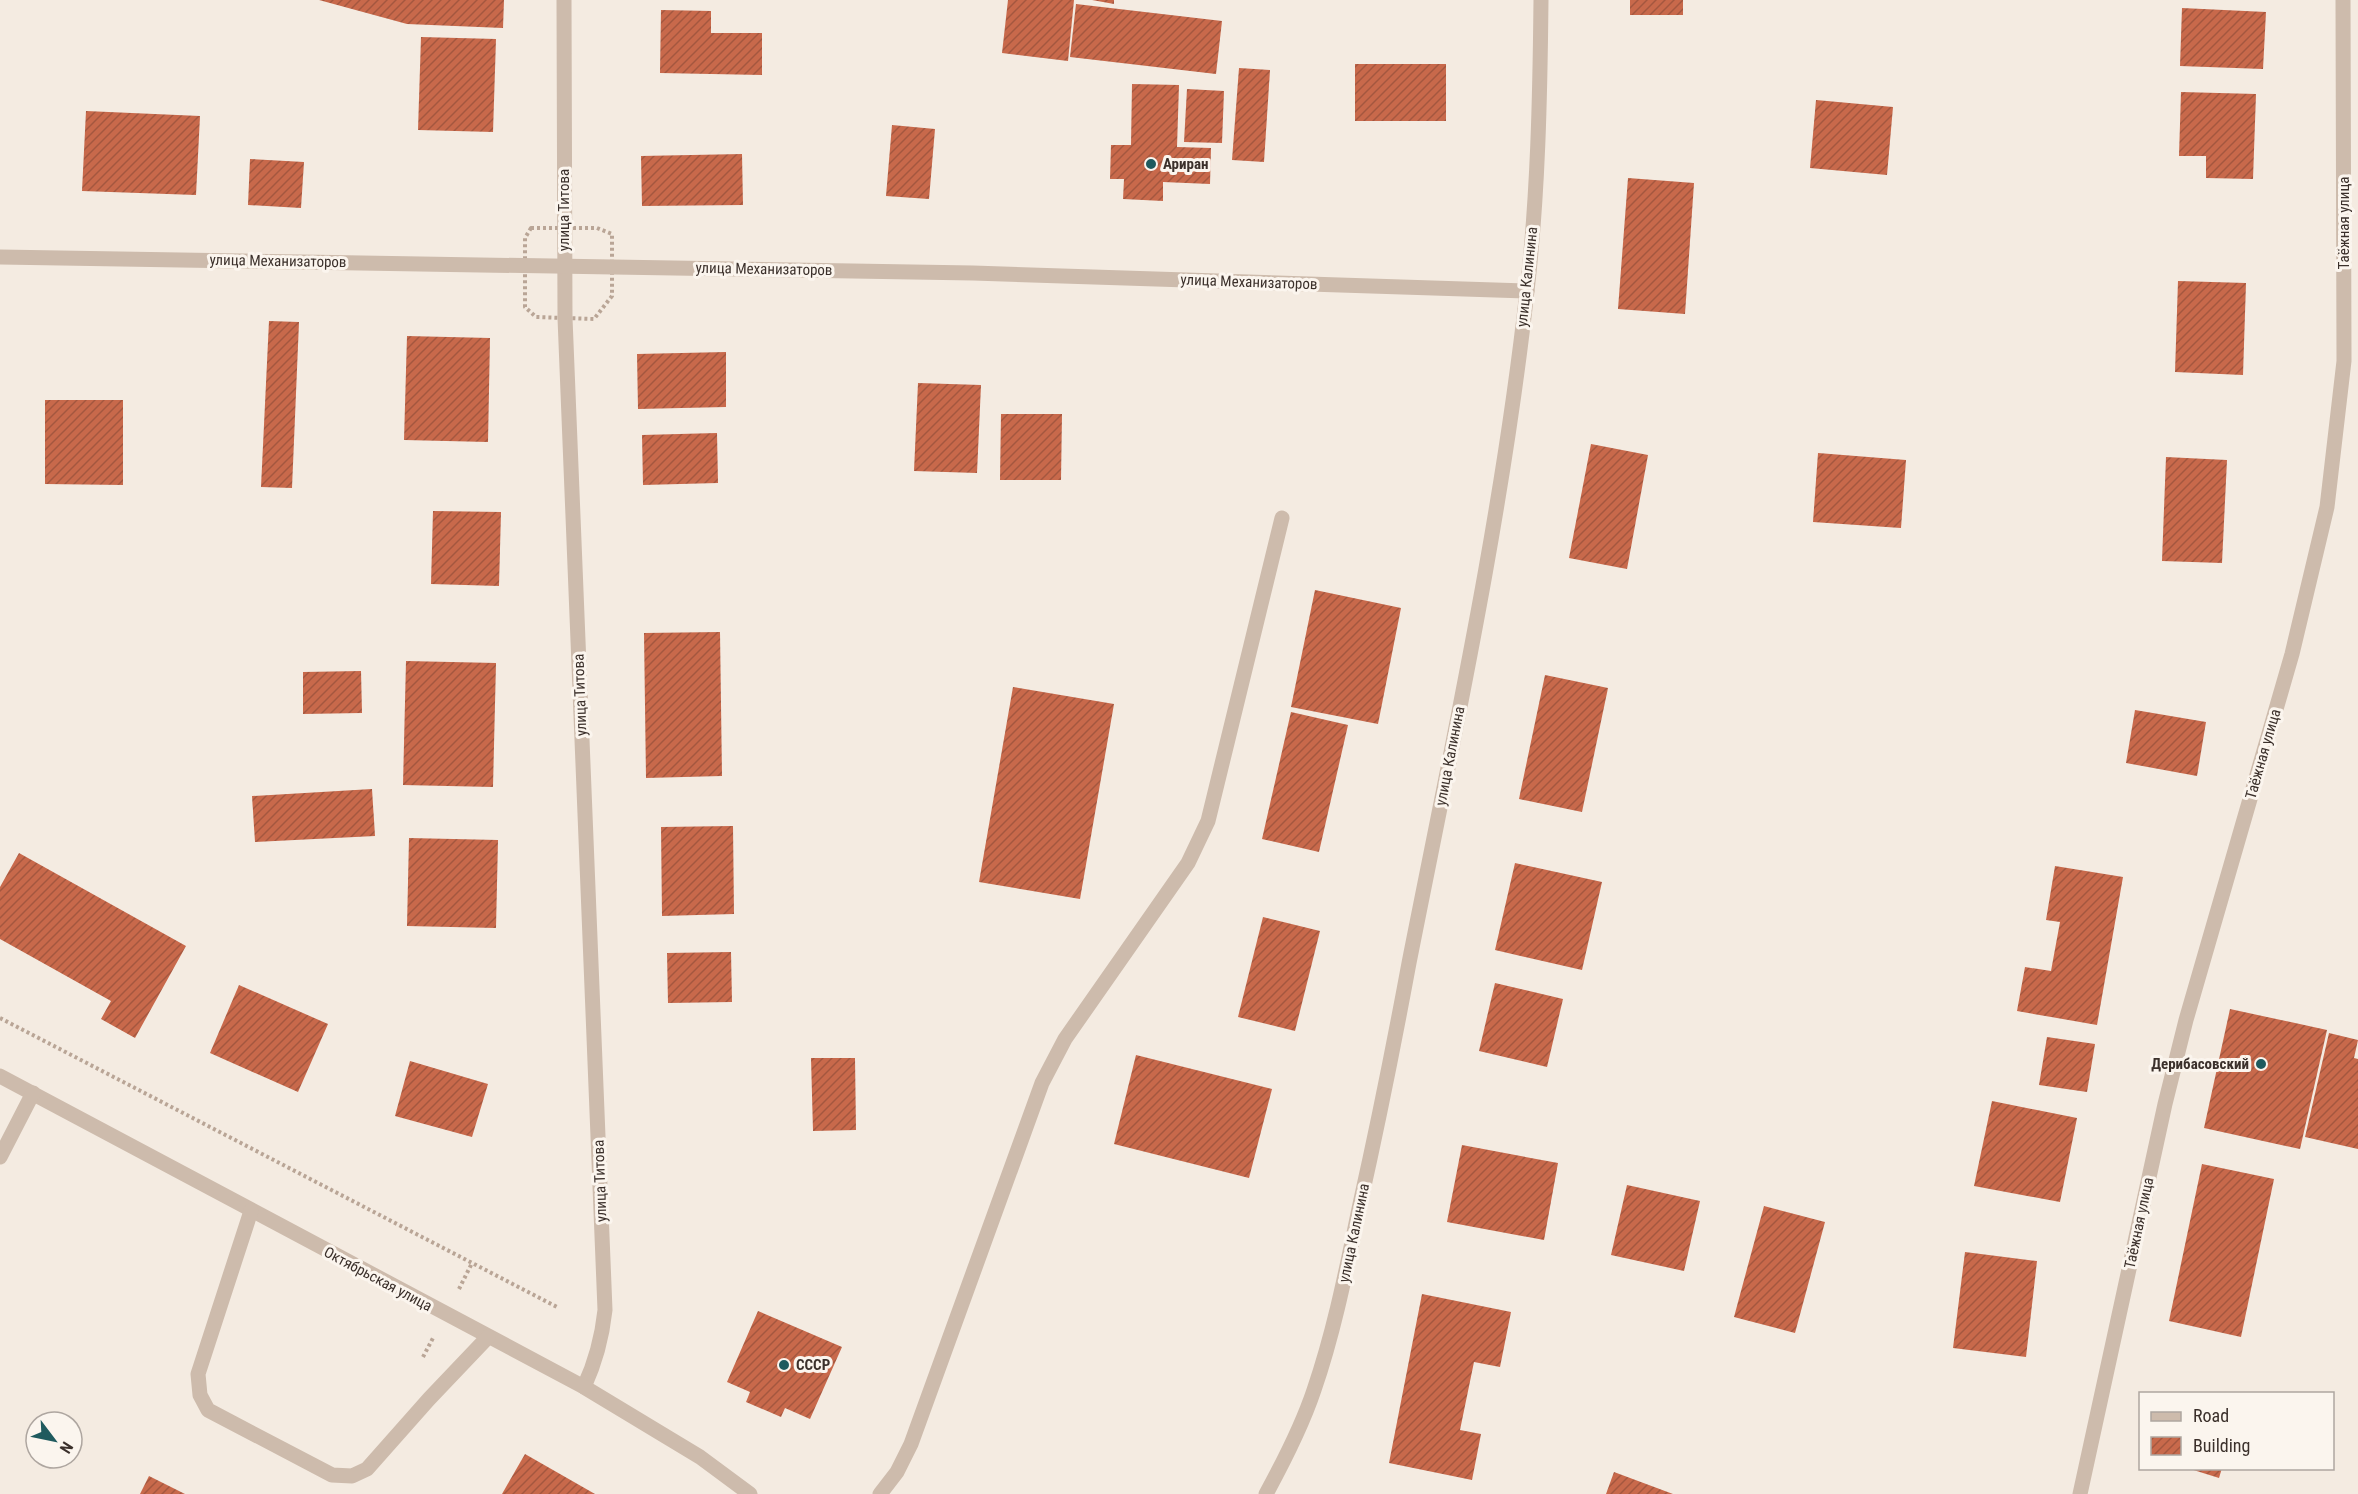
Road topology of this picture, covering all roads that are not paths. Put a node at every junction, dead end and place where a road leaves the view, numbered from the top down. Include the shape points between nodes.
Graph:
1 (564, 0) edge
2 (1541, 0) edge
3 (2343, 0) edge
4 (0, 257) edge
5 (564, 265) junction
6 (1527, 291) junction
7 (1282, 518) dead end
8 (0, 1076) edge
9 (33, 1094) junction
10 (0, 1157) edge
11 (251, 1211) junction
12 (488, 1337) junction
13 (584, 1387) junction
14 (750, 1494) edge
15 (879, 1494) edge
16 (1267, 1494) edge
17 (2080, 1494) edge

1 - 5 street, улица Титова
2 - 6 street, улица Калинина via 1536,179
3 - 17 street, Таёжная улица via 2344,361 2327,507 2292,654 2183,1031
4 - 5 street, улица Механизаторов
5 - 6 street, улица Механизаторов via 973,273
5 - 13 street, улица Титова via 605,1310 595,1363
6 - 16 street, улица Калинина via 1484,579 1380,1111 1337,1309 1314,1391
7 - 15 street via 1208,821 1188,863 1065,1039 1042,1083 911,1444 897,1472
8 - 9 street, Октябрьская улица
9 - 10 street
9 - 11 street, Октябрьская улица
11 - 12 street, Октябрьская улица
11 - 12 street via 198,1374 200,1395 208,1410 333,1475 352,1476 367,1469
12 - 13 street, Октябрьская улица
13 - 14 street, Октябрьская улица via 700,1457

